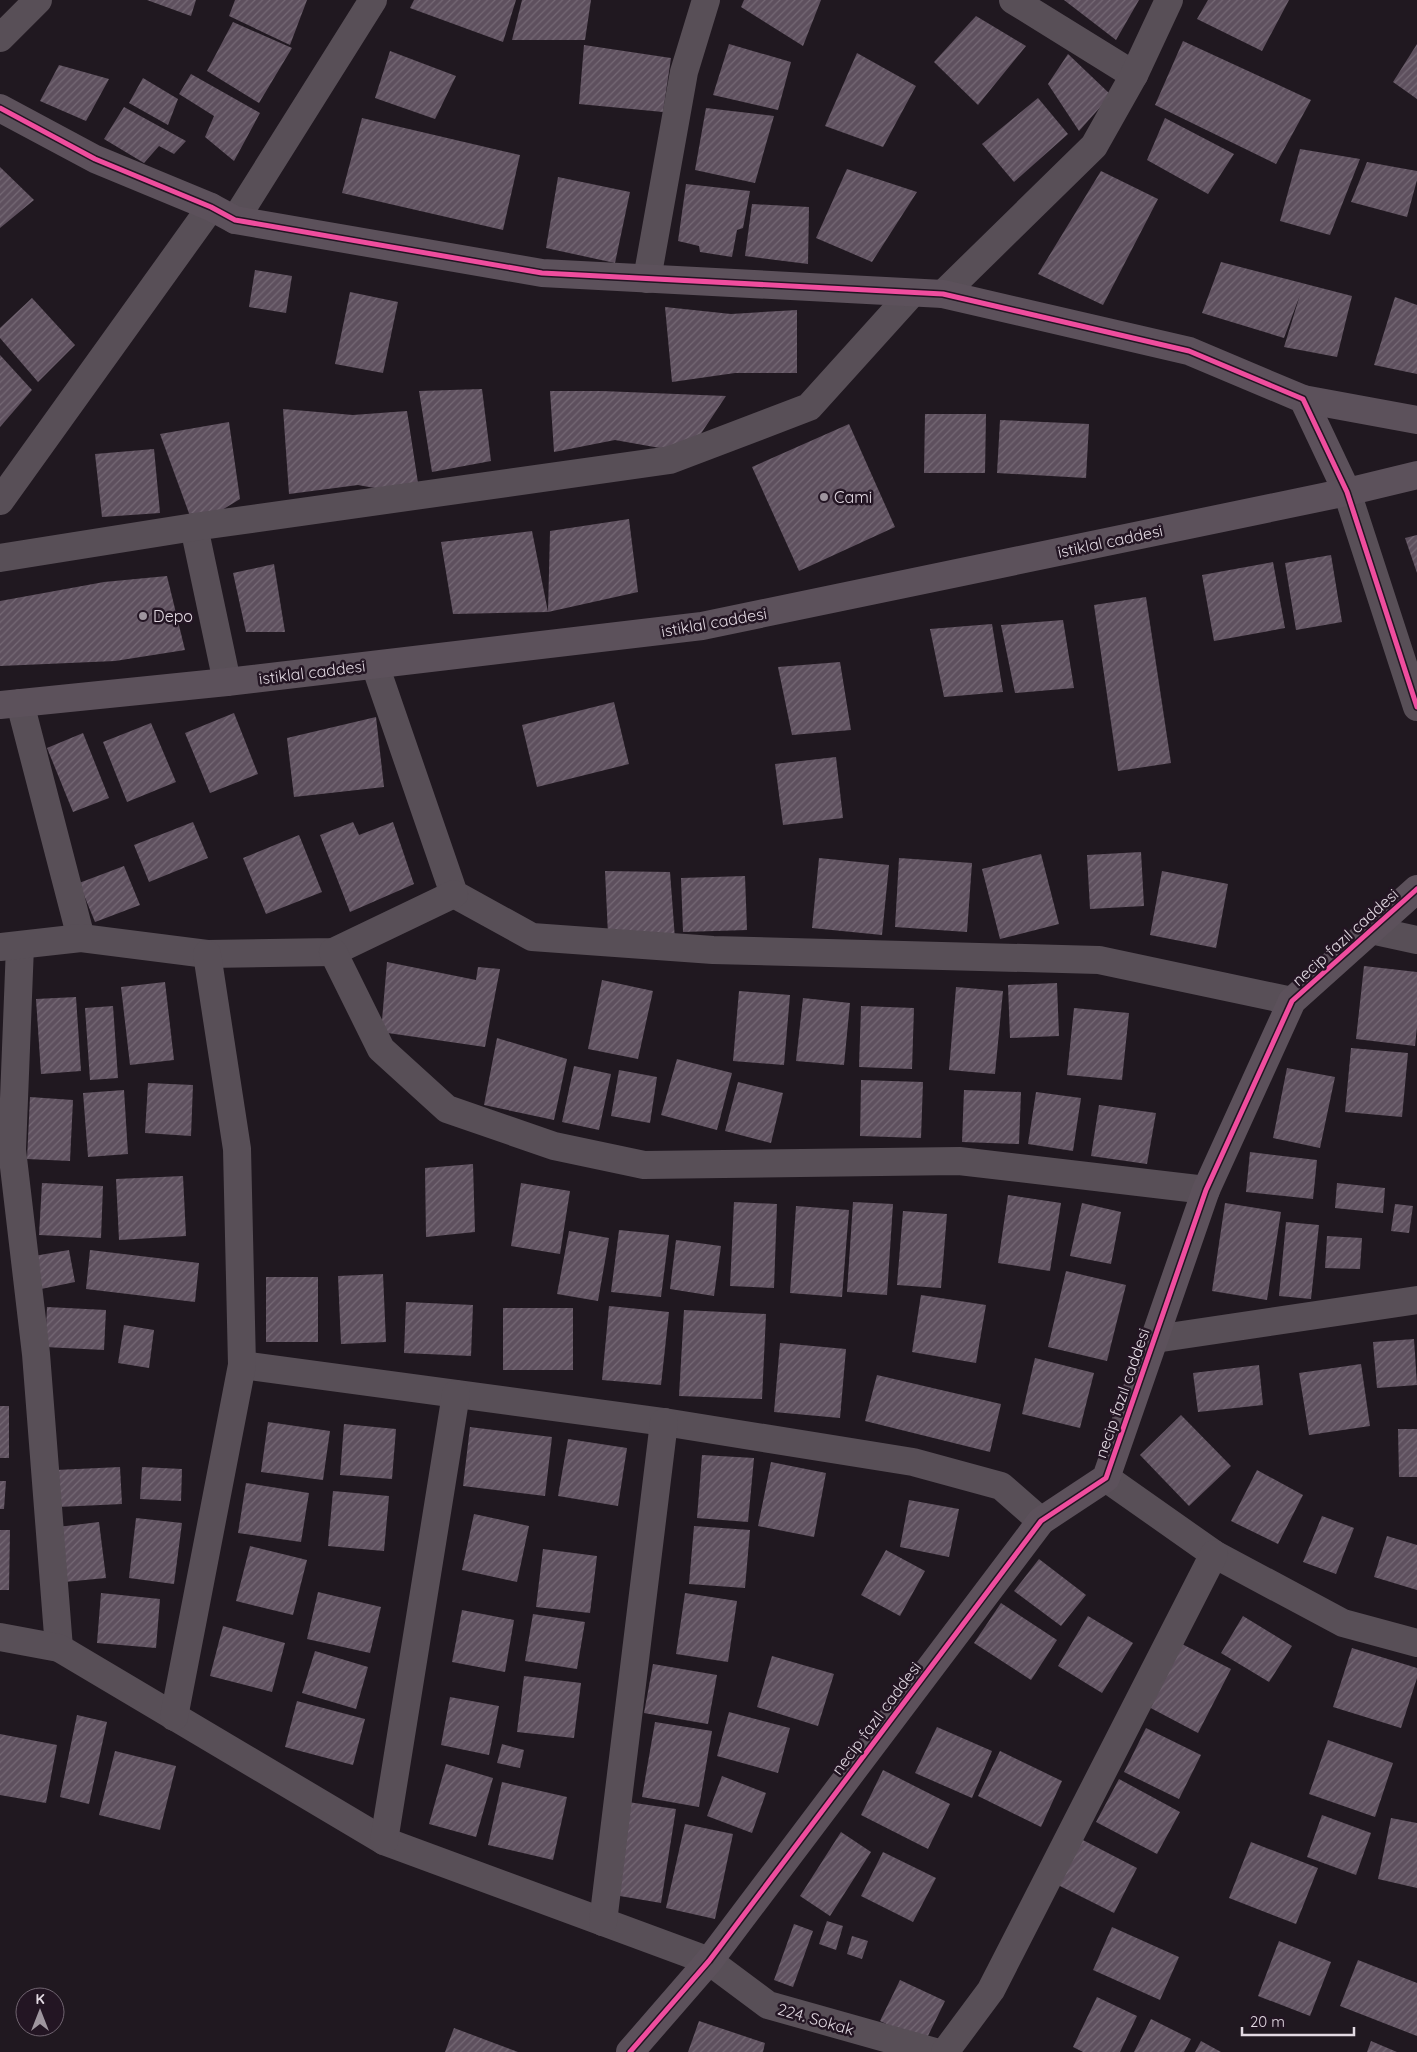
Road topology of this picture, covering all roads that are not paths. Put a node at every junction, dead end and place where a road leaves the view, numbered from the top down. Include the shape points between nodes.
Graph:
1 (38, 0) edge
2 (373, 0) edge
3 (706, 0) edge
4 (1013, 0) edge
5 (1169, 0) edge
6 (0, 38) edge
7 (1134, 75) junction
8 (0, 108) edge
9 (211, 207) junction
10 (235, 220) junction
11 (647, 279) junction
12 (912, 293) junction
13 (943, 294) junction
14 (1303, 399) junction
15 (1417, 420) edge
16 (1417, 476) edge
17 (1347, 492) junction
18 (0, 501) edge
19 (194, 528) junction
20 (0, 558) edge
21 (375, 665) junction
22 (227, 682) junction
23 (10, 704) edge
24 (1417, 707) edge
25 (1417, 890) edge
26 (454, 894) junction
27 (1371, 930) junction
28 (80, 938) junction
29 (1417, 940) edge
30 (10, 947) edge
31 (334, 952) junction
32 (207, 954) junction
33 (1292, 1001) junction
34 (1206, 1190) junction
35 (1417, 1300) edge
36 (1154, 1339) junction
37 (242, 1365) junction
38 (456, 1394) junction
39 (664, 1422) junction
40 (1106, 1478) junction
41 (1041, 1521) junction
42 (1214, 1554) junction
43 (0, 1637) edge
44 (1417, 1643) edge
45 (59, 1648) junction
46 (174, 1717) junction
47 (384, 1841) junction
48 (603, 1922) junction
49 (709, 1961) junction
50 (630, 2052) edge
51 (935, 2052) edge
52 (945, 2052) edge

1 - 6 street
2 - 10 street
3 - 11 street via 684,72
4 - 7 street
5 - 7 street
7 - 13 street via 1094,146
8 - 9 street via 95,159
9 - 10 street
9 - 18 street
10 - 11 street via 542,273
11 - 12 street
12 - 13 street
12 - 19 street via 808,407 670,460
13 - 14 street via 1188,351
14 - 15 street
14 - 17 street
16 - 17 street, istiklal caddesi
17 - 21 street, istiklal caddesi via 702,626
17 - 24 street
19 - 20 street
19 - 22 street
21 - 22 street, istiklal caddesi
21 - 26 street
22 - 23 street, istiklal caddesi
23 - 28 street
25 - 27 street, necip fazıl caddesi
26 - 31 street
26 - 33 street via 532,937 714,950 1099,960
27 - 29 street
27 - 33 street, necip fazıl caddesi
28 - 30 street
28 - 32 street
30 - 45 street via 12,1150 36,1354
31 - 32 street
31 - 34 street via 381,1049 447,1109 554,1146 644,1165 959,1161
32 - 37 street via 236,1149
33 - 34 street, necip fazıl caddesi
34 - 36 street, necip fazıl caddesi
35 - 36 street
36 - 40 street, necip fazıl caddesi
37 - 38 street
37 - 46 street
38 - 39 street
38 - 47 street
39 - 41 street via 913,1462 1001,1486
39 - 48 street
40 - 41 street, necip fazıl caddesi
40 - 42 street
41 - 49 street, necip fazıl caddesi
42 - 44 street via 1343,1623
42 - 52 street via 992,1990
43 - 45 street
45 - 46 street, 224. Sokak
46 - 47 street, 224. Sokak
47 - 48 street, 224. Sokak
48 - 49 street, 224. Sokak
49 - 50 street, necip fazıl caddesi
49 - 51 street, 224. Sokak via 768,2005

